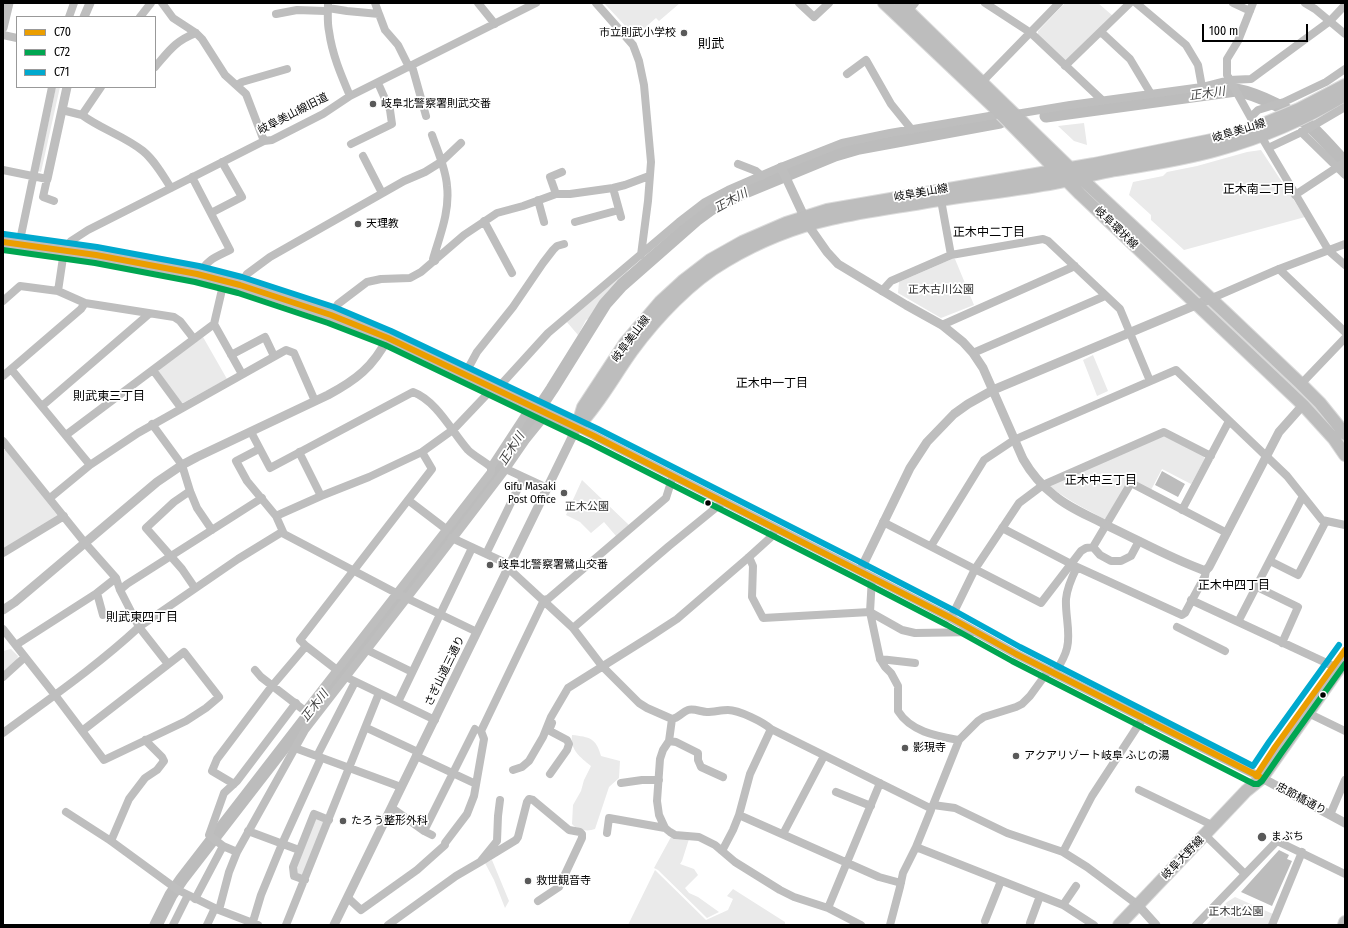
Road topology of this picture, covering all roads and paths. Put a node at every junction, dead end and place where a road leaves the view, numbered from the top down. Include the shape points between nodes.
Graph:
1 (9, 3) edge
2 (74, 3) edge
3 (90, 3) edge
4 (151, 3) edge
5 (162, 3) edge
6 (375, 3) edge
7 (478, 3) edge
8 (596, 3) edge
9 (799, 3) edge
10 (829, 3) edge
11 (884, 3) edge
12 (1059, 3) edge
13 (1130, 3) edge
14 (1136, 3) edge
15 (1233, 3) edge
16 (1306, 3) edge
17 (532, 4) edge
18 (991, 4) edge
19 (1345, 5) edge
20 (907, 6) edge
21 (328, 7) edge
22 (1251, 7) edge
23 (276, 14) dead end
24 (379, 14) junction
25 (69, 16) edge
26 (84, 16) edge
27 (141, 16) edge
28 (1330, 21) junction
29 (495, 24) junction
30 (3, 28) edge
31 (1101, 32) junction
32 (196, 33) junction
33 (1031, 33) junction
34 (1345, 34) edge
35 (3, 35) edge
36 (16, 38) edge
37 (156, 66) edge
38 (410, 66) junction
39 (1066, 66) junction
40 (287, 69) dead end
41 (1345, 69) edge
42 (847, 74) dead end
43 (1229, 80) junction
44 (982, 82) junction
45 (378, 83) junction
46 (236, 85) junction
47 (1345, 85) edge
48 (1202, 87) junction
49 (52, 88) edge
50 (67, 88) edge
51 (100, 88) edge
52 (1151, 94) junction
53 (1345, 95) edge
54 (350, 96) junction
55 (1103, 101) junction
56 (1345, 107) edge
57 (62, 110) junction
58 (1001, 114) junction
59 (1016, 114) junction
60 (82, 115) junction
61 (426, 116) dead end
62 (1256, 127) junction
63 (912, 130) junction
64 (1302, 132) junction
65 (432, 134) dead end
66 (264, 141) junction
67 (461, 143) dead end
68 (351, 144) dead end
69 (1268, 148) junction
70 (363, 156) dead end
71 (222, 162) junction
72 (441, 162) junction
73 (738, 164) dead end
74 (1341, 165) edge
75 (1070, 168) junction
76 (782, 169) junction
77 (3, 170) edge
78 (1056, 170) junction
79 (562, 172) dead end
80 (1345, 175) edge
81 (649, 176) junction
82 (762, 176) junction
83 (33, 177) junction
84 (192, 177) junction
85 (1081, 178) junction
86 (47, 180) junction
87 (1066, 180) junction
88 (171, 188) junction
89 (613, 188) junction
90 (382, 193) junction
91 (556, 194) junction
92 (1296, 195) junction
93 (538, 200) junction
94 (941, 200) junction
95 (54, 201) dead end
96 (211, 213) junction
97 (806, 221) junction
98 (484, 222) junction
99 (544, 222) dead end
100 (576, 222) dead end
101 (3, 242) edge
102 (564, 244) dead end
103 (1345, 244) edge
104 (19, 245) junction
105 (1329, 250) junction
106 (64, 251) junction
107 (641, 255) junction
108 (951, 255) junction
109 (434, 261) junction
110 (1345, 265) edge
111 (1075, 266) junction
112 (1279, 269) junction
113 (512, 272) dead end
114 (200, 274) junction
115 (224, 281) junction
116 (240, 285) junction
117 (58, 291) junction
118 (882, 291) junction
119 (1105, 296) junction
120 (1210, 299) junction
121 (3, 301) edge
122 (85, 303) junction
123 (1196, 305) junction
124 (149, 314) junction
125 (331, 315) junction
126 (214, 324) junction
127 (942, 325) junction
128 (1130, 332) junction
129 (1345, 332) edge
130 (388, 338) junction
131 (1345, 338) edge
132 (194, 339) junction
133 (973, 353) junction
134 (232, 355) junction
135 (274, 356) junction
136 (11, 369) junction
137 (153, 370) junction
138 (242, 374) junction
139 (465, 374) junction
140 (3, 376) edge
141 (1150, 381) junction
142 (1301, 384) junction
143 (495, 389) junction
144 (993, 390) junction
145 (315, 401) junction
146 (1303, 405) junction
147 (42, 406) junction
148 (181, 408) junction
149 (539, 410) junction
150 (1229, 421) junction
151 (152, 424) junction
152 (577, 428) junction
153 (454, 430) junction
154 (251, 432) junction
155 (1345, 434) edge
156 (66, 435) junction
157 (1014, 440) junction
158 (3, 441) edge
159 (259, 448) junction
160 (299, 452) junction
161 (422, 452) junction
162 (1345, 455) edge
163 (1211, 456) junction
164 (1266, 457) junction
165 (90, 465) junction
166 (182, 465) junction
167 (491, 467) junction
168 (506, 469) junction
169 (673, 476) junction
170 (523, 478) junction
171 (1043, 485) junction
172 (547, 488) junction
173 (190, 492) junction
174 (320, 496) junction
175 (1303, 496) junction
176 (50, 498) junction
177 (262, 498) junction
178 (408, 500) junction
179 (723, 502) junction
180 (1182, 510) junction
181 (64, 516) junction
182 (276, 516) junction
183 (1326, 521) junction
184 (883, 522) junction
185 (1107, 525) junction
186 (1345, 525) edge
187 (1002, 528) junction
188 (446, 529) junction
189 (776, 529) junction
190 (212, 530) junction
191 (282, 532) junction
192 (1227, 533) junction
193 (452, 538) junction
194 (1139, 541) junction
195 (85, 543) junction
196 (931, 546) junction
197 (1093, 547) junction
198 (472, 548) junction
199 (3, 553) edge
200 (486, 554) junction
201 (170, 557) junction
202 (749, 557) junction
203 (1270, 561) junction
204 (1074, 565) junction
205 (509, 567) junction
206 (975, 569) junction
207 (1206, 570) junction
208 (354, 571) junction
209 (860, 571) junction
210 (872, 577) junction
211 (116, 578) junction
212 (1256, 587) junction
213 (195, 588) junction
214 (120, 590) junction
215 (97, 593) junction
216 (401, 596) junction
217 (544, 600) junction
218 (1191, 600) junction
219 (3, 610) edge
220 (870, 612) junction
221 (440, 614) junction
222 (103, 615) dead end
223 (951, 618) junction
224 (1238, 622) junction
225 (139, 627) junction
226 (1177, 627) dead end
227 (573, 628) junction
228 (3, 629) edge
229 (477, 632) junction
230 (977, 632) junction
231 (1282, 643) junction
232 (16, 645) junction
233 (306, 646) junction
234 (367, 650) junction
235 (1345, 650) edge
236 (1225, 651) dead end
237 (25, 657) junction
238 (880, 658) junction
239 (1345, 660) edge
240 (915, 663) dead end
241 (168, 664) junction
242 (602, 666) junction
243 (1333, 666) junction
244 (255, 670) dead end
245 (337, 670) junction
246 (412, 672) junction
247 (1052, 672) junction
248 (3, 676) edge
249 (346, 677) junction
250 (355, 682) junction
251 (272, 686) junction
252 (381, 694) junction
253 (55, 695) junction
254 (398, 702) junction
255 (296, 704) junction
256 (556, 709) junction
257 (311, 713) junction
258 (1308, 713) junction
259 (1143, 718) junction
260 (672, 719) junction
261 (434, 720) junction
262 (475, 728) dead end
263 (369, 729) junction
264 (771, 729) junction
265 (82, 731) junction
266 (1345, 731) edge
267 (3, 733) edge
268 (145, 740) junction
269 (959, 740) junction
270 (669, 742) junction
271 (295, 748) junction
272 (417, 754) junction
273 (824, 756) junction
274 (319, 757) junction
275 (351, 768) junction
276 (513, 770) dead end
277 (453, 773) junction
278 (550, 774) dead end
279 (723, 777) dead end
280 (1259, 777) junction
281 (659, 780) junction
282 (1345, 780) edge
283 (621, 783) dead end
284 (880, 783) junction
285 (234, 784) junction
286 (476, 784) junction
287 (401, 787) junction
288 (1139, 790) dead end
289 (836, 792) dead end
290 (500, 800) dead end
291 (871, 806) junction
292 (932, 806) junction
293 (392, 808) junction
294 (66, 812) dead end
295 (739, 815) junction
296 (1330, 815) junction
297 (329, 820) junction
298 (1345, 822) edge
299 (1214, 826) junction
300 (665, 828) junction
301 (424, 830) junction
302 (248, 832) junction
303 (607, 833) dead end
304 (782, 834) junction
305 (1205, 835) junction
306 (432, 836) dead end
307 (111, 841) junction
308 (282, 844) junction
309 (223, 846) junction
310 (916, 846) junction
311 (299, 850) junction
312 (237, 852) junction
313 (722, 852) junction
314 (1063, 852) junction
315 (1302, 852) junction
316 (480, 862) junction
317 (846, 863) junction
318 (1245, 874) junction
319 (1345, 874) edge
320 (305, 880) junction
321 (1001, 881) junction
322 (901, 883) junction
323 (1076, 886) dead end
324 (1040, 896) junction
325 (192, 897) junction
326 (348, 898) junction
327 (538, 901) dead end
328 (1064, 905) junction
329 (1138, 906) junction
330 (828, 908) junction
331 (217, 909) junction
332 (985, 921) dead end
333 (1030, 923) dead end
334 (254, 924) edge
335 (173, 925) edge
336 (207, 925) edge
337 (286, 925) edge
338 (334, 925) edge
339 (388, 925) edge
340 (861, 925) edge
341 (890, 925) edge
342 (1094, 925) edge
343 (1119, 925) edge
344 (1156, 925) edge
345 (1196, 925) edge
346 (1272, 925) edge

1 - 30 street
2 - 25 street
3 - 26 street
4 - 27 street
5 - 32 street via 173,18
6 - 24 street
7 - 29 street
8 - 81 street via 633,45 639,61 644,85 650,154
9 - 10 street via 814,17
11 - 58 main road, 岐阜環状線
12 - 33 street
13 - 31 street
14 - 48 street via 1186,45 1198,65
15 - 22 street
16 - 28 street
17 - 29 street, 岐阜美山線旧道
18 - 33 street
19 - 28 street
20 - 44 main road, 岐阜環状線
21 - 23 street via 325,11 297,10
21 - 24 street via 347,12
21 - 54 street via 328,30 338,69
22 - 43 street via 1238,40 1227,59
24 - 38 street via 384,30 398,45
28 - 34 street
28 - 43 street via 1251,79
29 - 38 street, 岐阜美山線旧道
31 - 39 street
31 - 52 street via 1130,59
32 - 37 street via 175,44
32 - 46 street via 225,75
33 - 39 street
33 - 44 street
35 - 36 street
38 - 45 street, 岐阜美山線旧道
38 - 61 street
39 - 55 street
40 - 46 street
41 - 62 street via 1326,82 1284,102 1258,110
42 - 63 street via 866,60 892,104
43 - 48 street
43 - 62 street
44 - 59 main road, 岐阜環状線
45 - 54 street, 岐阜美山線旧道
45 - 68 street via 390,110 392,124
46 - 66 street via 246,94
47 - 62 main road, 岐阜美山線 via 1299,109
48 - 52 street
49 - 83 street
50 - 57 street
51 - 60 street
52 - 55 street
53 - 62 main road, 岐阜美山線 via 1307,115
54 - 66 street, 岐阜美山線旧道 via 323,114 272,140
55 - 59 street
56 - 64 street
57 - 60 street
57 - 86 street
58 - 63 street
58 - 78 main road, 岐阜環状線
59 - 75 main road, 岐阜環状線
60 - 88 street via 141,150 157,167
62 - 69 street
62 - 75 main road, 岐阜美山線 via 1190,145
62 - 85 main road, 岐阜美山線 via 1216,151
63 - 76 street via 842,144
64 - 69 street
64 - 74 street
65 - 72 street
66 - 71 street, 岐阜美山線旧道
67 - 72 street
69 - 92 street
70 - 90 street
71 - 84 street, 岐阜美山線旧道
71 - 96 street via 242,197
72 - 90 street
72 - 109 street via 447,185 447,201
73 - 82 street
74 - 80 street
74 - 92 street
75 - 78 main road, 岐阜美山線
75 - 85 main road, 岐阜環状線
76 - 82 street
76 - 97 street
77 - 83 street
78 - 87 main road, 岐阜環状線
78 - 97 main road, 岐阜美山線 via 827,210
79 - 91 street via 550,177
81 - 89 street
81 - 107 street
82 - 107 street via 705,202
83 - 86 street
83 - 104 street
84 - 88 street, 岐阜美山線旧道
84 - 96 street
85 - 87 main road, 岐阜美山線
85 - 120 main road, 岐阜環状線
86 - 95 street via 43,197
87 - 94 main road, 岐阜美山線
87 - 123 main road, 岐阜環状線
88 - 106 street, 岐阜美山線旧道 via 88,230 71,241
89 - 91 street
89 - 100 street via 620,214
90 - 116 street via 270,257 248,274
91 - 93 street
92 - 105 street
93 - 98 street via 497,213
93 - 99 street
94 - 97 main road, 岐阜美山線
94 - 108 street
96 - 114 street via 230,250 206,263
97 - 118 street via 838,264
97 - 152 main road, 岐阜美山線 via 725,262 692,286 663,312 633,349 592,411
98 - 109 street via 464,235
98 - 113 street
101 - 104 main road
102 - 139 street via 557,246 543,263 513,307 477,352
103 - 105 street
104 - 106 main road
105 - 110 street
105 - 112 street
106 - 114 main road
106 - 117 street
107 - 143 street via 548,333
108 - 111 street via 1043,239
108 - 118 street via 891,281
109 - 125 street via 410,278 367,282 338,304
111 - 119 street
111 - 127 street
112 - 120 street
112 - 129 street
114 - 115 main road
115 - 116 main road
115 - 126 street
116 - 125 main road
117 - 121 street via 20,286
117 - 122 street
118 - 127 street
119 - 128 street via 1120,310
119 - 133 street
120 - 123 street
120 - 142 main road, 岐阜環状線
122 - 124 street
122 - 136 street
123 - 128 street
123 - 146 main road, 岐阜環状線
124 - 132 street via 174,317
124 - 147 street
125 - 130 main road
126 - 132 street
126 - 134 street
127 - 133 street
128 - 141 street
128 - 144 street
130 - 139 main road
130 - 145 street via 366,369 345,386
131 - 142 street
132 - 137 street
133 - 144 street
134 - 135 street via 265,337
134 - 138 street
135 - 138 street
135 - 145 street via 286,350 294,353
136 - 140 street
136 - 147 street
137 - 148 street
137 - 156 street
138 - 148 street
139 - 143 main road
141 - 150 street via 1176,370
141 - 157 street
142 - 155 main road, 岐阜環状線
143 - 149 main road
143 - 153 street
144 - 157 street
144 - 184 street via 954,414 927,442 910,468
145 - 154 street
146 - 162 main road, 岐阜環状線
146 - 164 street via 1279,432
147 - 156 street
148 - 151 street
149 - 152 main road
149 - 167 street via 520,421
149 - 168 street via 526,440
150 - 163 street
150 - 164 street
151 - 165 street
151 - 166 street
152 - 169 street
152 - 172 street, さぎ山道三通り
153 - 160 street via 438,411 419,394 413,392
153 - 161 street
153 - 167 street via 469,451
154 - 159 street
154 - 166 street
156 - 165 street
157 - 171 street via 1029,468
157 - 196 street via 984,460
158 - 176 street
159 - 160 street via 270,468
159 - 177 street via 236,461 247,481
160 - 174 street
161 - 174 street
161 - 178 street via 432,469
163 - 171 street via 1164,432
163 - 180 street
164 - 175 street via 1287,476
164 - 192 street
165 - 176 street
166 - 173 street
166 - 195 street via 139,496
167 - 188 street via 491,472
168 - 170 street
168 - 193 street
169 - 179 street
169 - 217 street via 666,498
170 - 172 street
170 - 200 street
171 - 185 street via 1064,503
171 - 187 street via 1019,503
172 - 205 street, さぎ山道三通り
173 - 190 street
173 - 201 street via 174,502 146,528
174 - 182 street
175 - 183 street via 1322,520
175 - 203 street
176 - 181 street
177 - 182 street
177 - 190 street
178 - 188 street
178 - 208 street
179 - 189 street
179 - 227 street
180 - 185 street via 1131,484
180 - 192 street
181 - 195 street
181 - 199 street
182 - 191 street
183 - 186 street
183 - 203 street via 1298,575
184 - 196 street
184 - 209 street
185 - 194 street
185 - 197 street
187 - 204 street
187 - 206 street
188 - 216 street
189 - 202 street
189 - 209 street
190 - 201 street
191 - 208 street
191 - 213 street
192 - 207 street
193 - 198 street
193 - 216 street via 432,566
194 - 197 street via 1131,556 1120,561 1111,561 1100,555
194 - 207 street via 1182,562
195 - 211 street
195 - 219 street
196 - 206 street
197 - 204 street via 1080,551
198 - 200 street
198 - 221 street
200 - 205 street
201 - 213 street
201 - 214 street
202 - 220 street via 753,566 752,597 763,618
202 - 242 street via 677,618
203 - 212 street
204 - 206 street via 1041,602
204 - 218 street via 1182,616
204 - 247 street via 1066,598 1068,647 1066,654
205 - 217 street
205 - 229 street, さぎ山道三通り
206 - 223 street
207 - 218 street
208 - 216 street
208 - 233 street via 300,640
209 - 210 street, 忠節橋通り
210 - 220 street
210 - 223 street, 忠節橋通り
211 - 214 street
211 - 215 street
212 - 224 street
212 - 231 street via 1298,607
213 - 225 street
214 - 225 street
215 - 222 street
215 - 232 street
216 - 221 street
216 - 234 street
216 - 245 street
217 - 227 street
217 - 286 street via 481,731 484,739
218 - 224 street
220 - 230 street via 902,630 915,633
220 - 238 street
221 - 229 street
221 - 246 street
223 - 230 street, 忠節橋通り
224 - 231 street
225 - 241 street
225 - 253 street
226 - 236 street
227 - 242 street
228 - 232 street
229 - 261 street, さぎ山道三通り
230 - 247 street, 忠節橋通り
231 - 243 street
232 - 237 street
233 - 245 street
233 - 251 street
234 - 246 street
234 - 249 street
235 - 243 main road, 岐阜大野線
237 - 248 street
237 - 253 street
238 - 240 street
238 - 269 street via 898,686 897,706 900,715 924,733
239 - 258 main road, 岐阜大野線
241 - 265 street
241 - 268 street via 184,652 219,697 196,715
242 - 256 street via 568,688
242 - 260 street via 639,703
243 - 280 main road, 岐阜大野線 via 1275,747
244 - 251 street
245 - 257 street
246 - 254 street
247 - 259 street, 忠節橋通り
247 - 269 street via 1022,704 984,717
249 - 250 street
249 - 257 street
250 - 252 street
250 - 274 street
251 - 255 street
251 - 285 street via 217,759 212,771
252 - 254 street
252 - 263 street
252 - 275 street
253 - 265 street
253 - 267 street
254 - 261 street
255 - 257 street
255 - 285 street
256 - 276 street via 529,761
256 - 278 street via 550,731 567,740 569,744
257 - 271 street
258 - 266 street
258 - 280 main road, 岐阜大野線
259 - 280 street, 忠節橋通り
259 - 314 street via 1092,796
260 - 264 street via 693,710 730,710 750,717
260 - 270 street
261 - 272 street, さぎ山道三通り
262 - 277 street
263 - 272 street
263 - 275 street
264 - 273 street
264 - 295 street via 750,774
265 - 268 street via 104,760
268 - 307 street via 164,761 157,770 145,778 129,799
269 - 292 street
270 - 279 street via 676,742 698,753 701,767
270 - 281 street via 660,759
271 - 274 street
271 - 302 street
272 - 277 street
272 - 287 street, さぎ山道三通り
273 - 284 street
273 - 304 street
274 - 275 street
274 - 308 street
275 - 287 street
275 - 297 street
277 - 286 street
277 - 301 street
280 - 296 street, 忠節橋通り
280 - 299 main road, 岐阜大野線
281 - 283 street
281 - 300 street via 657,802
282 - 296 street
284 - 291 street
284 - 292 street
285 - 309 street via 224,793 209,835
286 - 326 street via 467,814 445,846 398,885 361,910
287 - 293 street, さぎ山道三通り
288 - 299 street
289 - 291 street
290 - 316 street via 497,841
291 - 317 street
292 - 310 street
292 - 314 street via 955,808 1007,833
293 - 301 street
293 - 326 street, さぎ山道三通り
294 - 307 street
295 - 304 street
295 - 313 street
296 - 298 street, 忠節橋通り
297 - 311 street via 314,814
297 - 320 street
299 - 305 main road, 岐阜大野線
300 - 303 street via 609,818
300 - 313 street via 675,834 699,837
301 - 306 street
302 - 308 street
302 - 312 street
304 - 317 street
305 - 318 street
305 - 329 main road, 岐阜大野線
307 - 325 street via 175,889
308 - 311 street
308 - 334 street via 261,895
309 - 312 street
309 - 325 street
310 - 321 street
310 - 322 street
311 - 320 street via 293,867 294,876
312 - 331 street
313 - 330 street via 780,890
314 - 329 street
315 - 318 street via 1277,841
315 - 319 street
315 - 346 street
316 - 327 street via 516,840 527,802 529,799 533,800 569,830 582,834 558,887
316 - 339 street via 456,876
317 - 322 street
317 - 330 street
318 - 345 street
320 - 337 street
321 - 324 street
321 - 332 street
322 - 341 street
323 - 328 street
324 - 328 street
324 - 333 street
325 - 331 street
325 - 335 street
326 - 338 street, さぎ山道三通り
328 - 342 street
329 - 343 main road, 岐阜大野線
329 - 344 street
330 - 340 street
331 - 334 street
331 - 336 street

